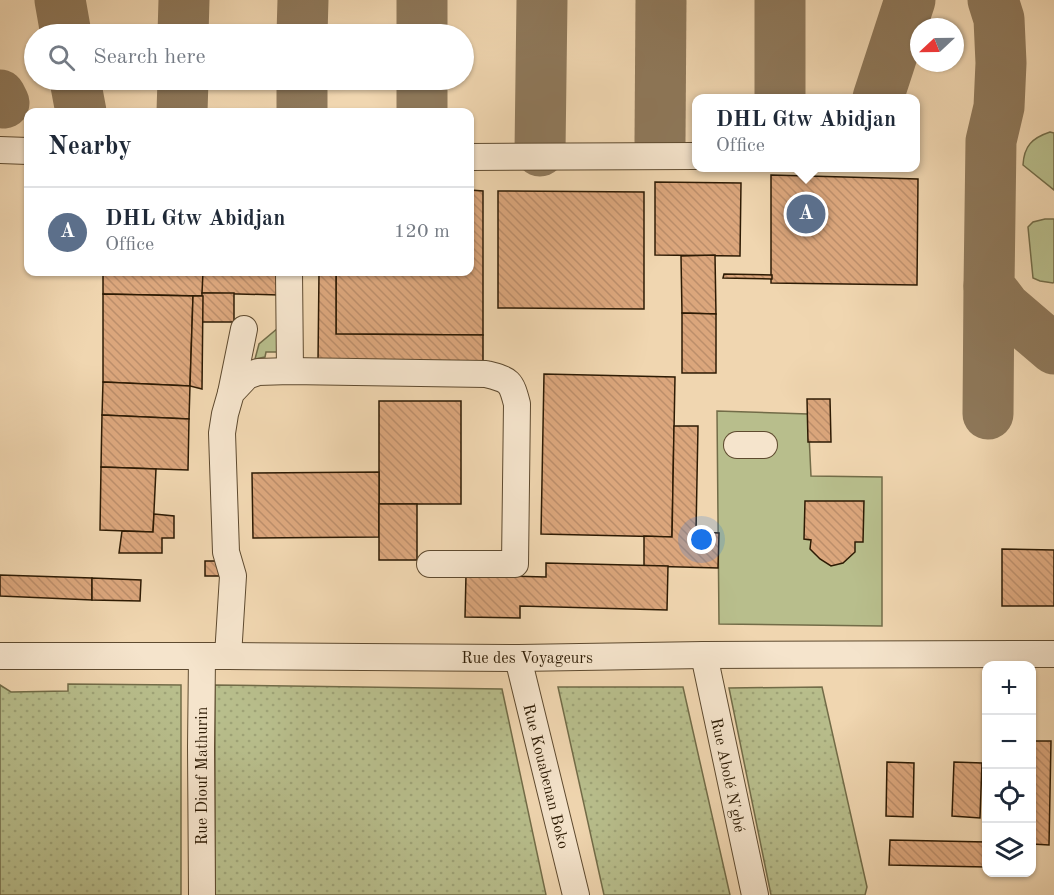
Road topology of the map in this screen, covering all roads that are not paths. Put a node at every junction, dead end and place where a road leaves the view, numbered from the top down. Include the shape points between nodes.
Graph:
1 (0, 150) edge
2 (24, 151) edge
3 (474, 156) edge
4 (692, 156) edge
5 (289, 276) edge
6 (244, 329) dead end
7 (290, 371) junction
8 (231, 393) junction
9 (737, 445) dead end
10 (764, 445) dead end
11 (430, 564) dead end
12 (1054, 654) edge
13 (704, 655) junction
14 (0, 656) edge
15 (228, 656) junction
16 (202, 657) junction
17 (518, 658) junction
18 (202, 895) edge
19 (576, 895) edge
20 (755, 895) edge

1 - 2 street
3 - 4 street
5 - 7 street
6 - 8 street
7 - 8 street via 247,376
7 - 11 street via 486,374 506,379 513,388 518,404 515,564
8 - 15 street via 222,433 226,552 233,576
9 - 10 street
12 - 13 street, Rue des Voyageurs
13 - 17 street, Rue des Voyageurs
13 - 20 street, Rue Abolé N'gbé
14 - 16 street, Rue des Voyageurs
15 - 16 street, Rue des Voyageurs
15 - 17 street, Rue des Voyageurs
16 - 18 street, Rue Diouf Mathurin
17 - 19 street, Rue Kouabenan Boko

